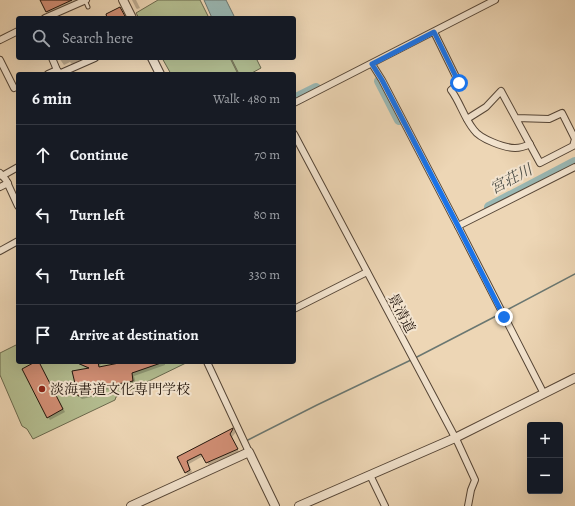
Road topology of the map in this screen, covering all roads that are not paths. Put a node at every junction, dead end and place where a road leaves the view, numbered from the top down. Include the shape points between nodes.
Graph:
1 (85, 0) edge
2 (123, 0) edge
3 (495, 0) edge
4 (88, 7) dead end
5 (49, 16) edge
6 (131, 16) edge
7 (16, 32) edge
8 (434, 32) junction
9 (0, 40) edge
10 (0, 60) edge
11 (53, 60) edge
12 (90, 60) edge
13 (153, 60) edge
14 (372, 64) junction
15 (60, 72) edge
16 (159, 72) edge
17 (14, 88) dead end
18 (296, 101) edge
19 (516, 118) junction
20 (467, 119) junction
21 (296, 138) edge
22 (530, 144) junction
23 (575, 166) edge
24 (16, 168) edge
25 (1, 174) edge
26 (8, 183) junction
27 (0, 187) edge
28 (16, 201) edge
29 (458, 226) junction
30 (16, 242) edge
31 (0, 251) edge
32 (367, 272) junction
33 (296, 309) edge
34 (208, 364) edge
35 (575, 378) edge
36 (544, 394) junction
37 (455, 438) junction
38 (249, 452) junction
39 (370, 475) junction
40 (131, 506) edge
41 (275, 506) edge
42 (299, 506) edge
43 (385, 506) edge
44 (468, 506) edge

1 - 4 lane
1 - 5 street
2 - 6 street
3 - 8 street
7 - 9 street
8 - 14 street
8 - 20 street via 459,83 451,90
10 - 17 street
11 - 15 street
12 - 15 street
13 - 16 street
14 - 18 street
14 - 29 street
19 - 20 street via 501,91 486,107
19 - 22 street
19 - 22 street via 549,119 562,113 575,139 573,146 540,163
20 - 22 street via 474,131 502,146 516,148
21 - 32 street, 景清道
23 - 29 street
24 - 25 street
25 - 26 street
26 - 27 street
26 - 28 street
29 - 36 street
30 - 31 street
32 - 33 street
32 - 37 street, 景清道
34 - 38 street
35 - 36 street
36 - 37 street
37 - 39 street
37 - 44 street, 景清道 via 475,480
38 - 40 street
38 - 41 street
39 - 42 street
39 - 43 street

